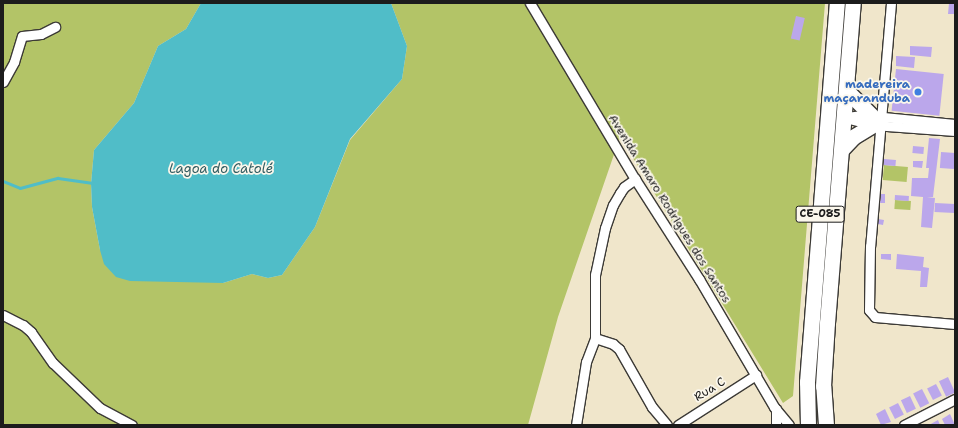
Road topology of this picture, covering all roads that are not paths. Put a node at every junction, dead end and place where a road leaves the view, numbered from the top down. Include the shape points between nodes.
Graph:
1 (530, 3) edge
2 (837, 3) edge
3 (853, 3) edge
4 (891, 3) edge
5 (55, 27) dead end
6 (3, 82) edge
7 (847, 91) junction
8 (845, 118) junction
9 (876, 121) junction
10 (955, 124) edge
11 (955, 131) edge
12 (842, 148) junction
13 (635, 179) junction
14 (3, 315) edge
15 (955, 324) edge
16 (595, 338) junction
17 (756, 375) junction
18 (955, 399) edge
19 (776, 409) junction
20 (132, 425) edge
21 (576, 425) edge
22 (667, 425) edge
23 (678, 425) edge
24 (776, 425) edge
25 (790, 425) edge
26 (808, 425) edge
27 (826, 425) edge
28 (904, 425) edge

1 - 13 street, Avenida Amaro Rodrigues dos Santos
2 - 26 highway, CE-085 via 807,382
3 - 7 highway, CE-085
4 - 9 street
5 - 6 street via 41,34 22,36 14,62
7 - 8 highway, CE-085
7 - 9 highway
8 - 9 street
8 - 12 highway, CE-085
9 - 10 street
9 - 11 street
9 - 12 highway
9 - 15 street via 869,310 875,317
12 - 27 highway, CE-085 via 823,386
13 - 16 street via 620,193 605,228 596,275
13 - 17 street, Avenida Amaro Rodrigues dos Santos
14 - 20 street via 31,332 53,363 100,408
16 - 21 street via 586,362
16 - 22 street via 620,349 652,407
17 - 19 street, Avenida Amaro Rodrigues dos Santos
17 - 23 street, Rua C
18 - 28 street
19 - 24 street
19 - 25 street, Avenida Amaro Rodrigues dos Santos

